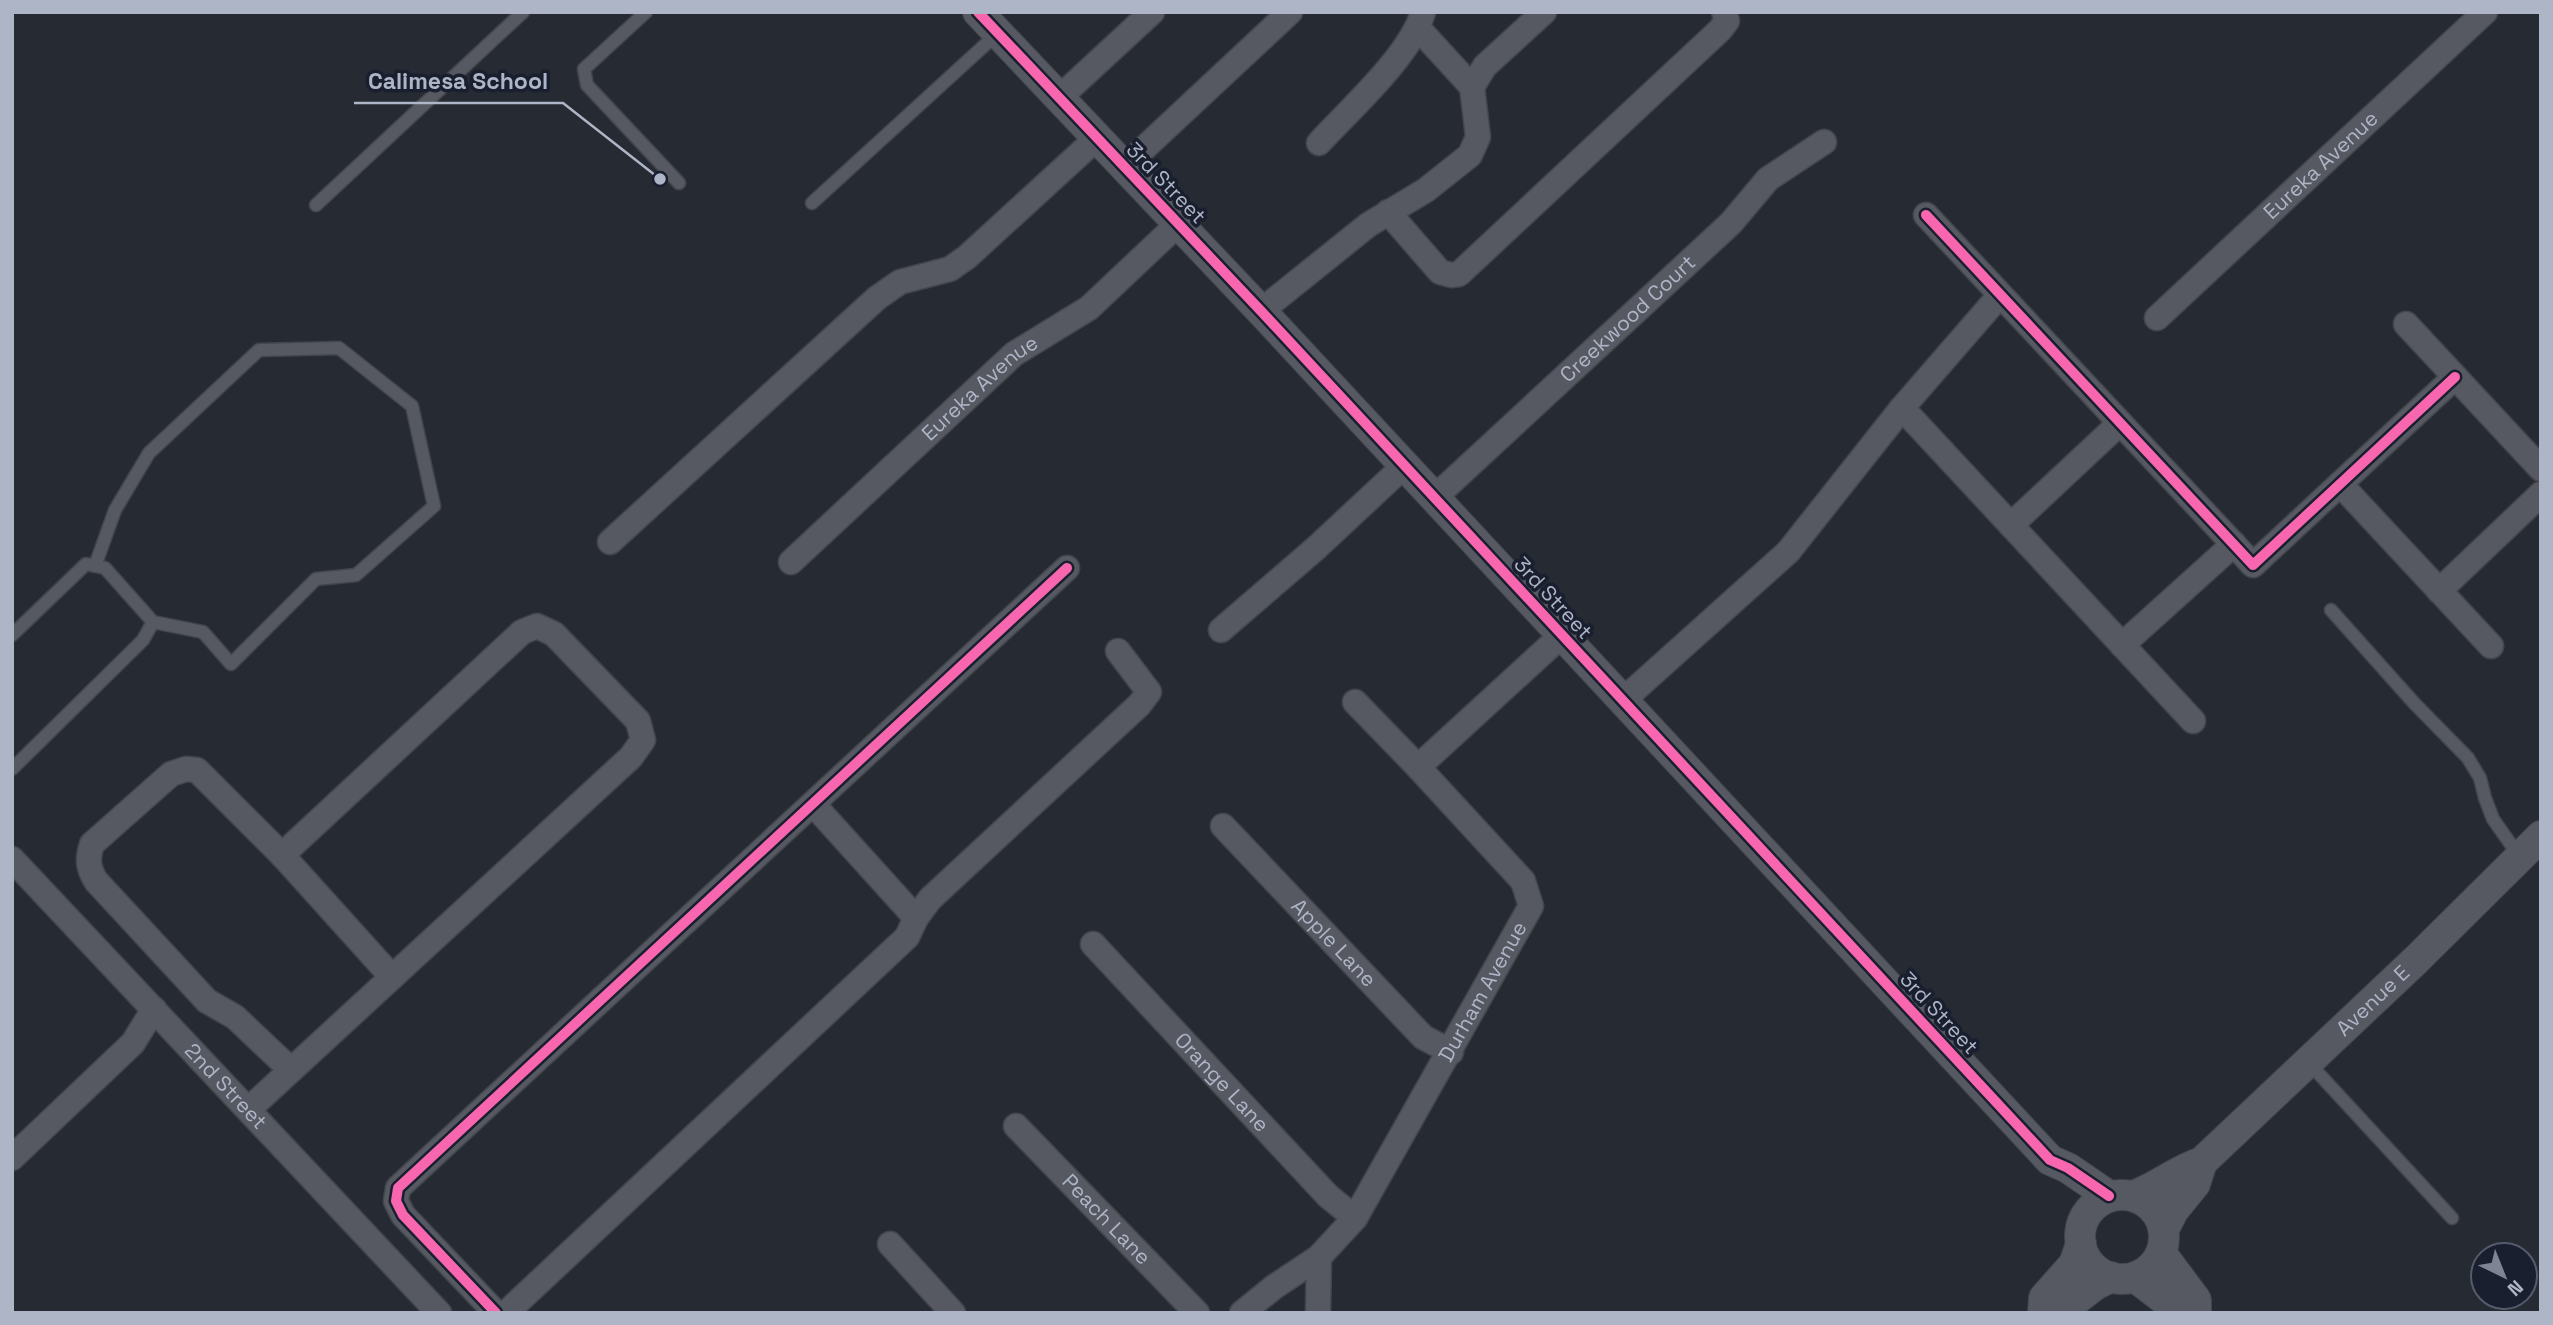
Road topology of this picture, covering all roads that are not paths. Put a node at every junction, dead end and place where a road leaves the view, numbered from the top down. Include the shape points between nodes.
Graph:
1 (523, 12) edge
2 (646, 12) edge
3 (1152, 12) edge
4 (1290, 12) edge
5 (1544, 12) edge
6 (1724, 12) edge
7 (2485, 12) edge
8 (1421, 21) edge
9 (988, 23) edge
10 (1472, 87) junction
11 (1059, 99) junction
12 (1097, 138) junction
13 (1824, 142) dead end
14 (1319, 143) dead end
15 (1124, 167) junction
16 (679, 183) dead end
17 (812, 203) dead end
18 (316, 205) dead end
19 (1388, 212) junction
20 (1926, 215) dead end
21 (1178, 224) junction
22 (2000, 295) junction
23 (1261, 311) junction
24 (2157, 318) dead end
25 (2406, 324) dead end
26 (2455, 377) junction
27 (1902, 408) junction
28 (2120, 423) junction
29 (1404, 466) junction
30 (2541, 469) edge
31 (2340, 484) junction
32 (2541, 494) edge
33 (1434, 498) junction
34 (2011, 525) junction
35 (610, 542) dead end
36 (2234, 544) junction
37 (790, 562) dead end
38 (95, 566) junction
39 (1068, 568) dead end
40 (2439, 591) junction
41 (2331, 610) dead end
42 (153, 622) junction
43 (1221, 630) dead end
44 (12, 635) edge
45 (1562, 636) junction
46 (2122, 645) junction
47 (2491, 646) dead end
48 (1118, 651) dead end
49 (1622, 701) junction
50 (1355, 702) dead end
51 (2193, 722) dead end
52 (1418, 766) junction
53 (12, 769) edge
54 (813, 804) junction
55 (1223, 826) dead end
56 (2530, 846) edge
57 (282, 855) junction
58 (14, 863) edge
59 (916, 918) junction
60 (1093, 944) dead end
61 (392, 977) junction
62 (154, 1009) junction
63 (1451, 1052) junction
64 (2308, 1062) junction
65 (291, 1070) junction
66 (248, 1109) junction
67 (1016, 1126) dead end
68 (12, 1158) edge
69 (2050, 1160) junction
70 (2202, 1162) junction
71 (2121, 1196) junction
72 (1355, 1218) junction
73 (2452, 1218) dead end
74 (2082, 1232) junction
75 (2163, 1241) junction
76 (890, 1244) dead end
77 (1319, 1257) junction
78 (2123, 1277) junction
79 (439, 1313) edge
80 (496, 1313) edge
81 (506, 1313) edge
82 (953, 1313) edge
83 (1197, 1313) edge
84 (1242, 1313) edge
85 (1318, 1313) edge
86 (2043, 1313) edge
87 (2059, 1313) edge
88 (2190, 1313) edge
89 (2196, 1313) edge

1 - 18 lane
2 - 16 lane via 584,69 587,85
3 - 11 street
4 - 15 street
5 - 10 street via 1485,66
6 - 19 street via 1727,21 1720,30 1459,274 1440,272
7 - 24 street, Eureka Avenue
8 - 10 street
8 - 14 street via 1385,72
9 - 11 street, 3rd Street
9 - 17 lane
10 - 19 street via 1478,137 1470,155 1426,190
11 - 12 street, 3rd Street
12 - 15 street, 3rd Street
12 - 35 street via 967,257 950,269 900,282 877,298
13 - 33 street, Creekwood Court via 1768,179 1716,238
15 - 21 street, 3rd Street
19 - 23 street
20 - 22 street
21 - 23 street, 3rd Street
21 - 37 street, Eureka Avenue via 1088,308 1014,354
22 - 27 street
22 - 28 street
23 - 29 street, 3rd Street
25 - 26 street
26 - 30 street
26 - 31 street
27 - 34 street
27 - 49 street via 1788,552
28 - 34 street
28 - 36 street
29 - 33 street, 3rd Street
29 - 43 street
31 - 36 street via 2253,565
31 - 40 street
32 - 40 street
33 - 45 street, 3rd Street
34 - 46 street
36 - 46 street
38 - 42 lane via 104,568
38 - 42 lane via 115,510 149,453 259,351 339,348 412,406 433,506 356,575 316,579 231,664 203,632
38 - 44 lane via 86,564
39 - 54 street
40 - 47 street
41 - 56 lane via 2468,758 2480,778 2493,819
42 - 53 lane via 143,640
45 - 49 street, 3rd Street
45 - 52 street
46 - 51 street
48 - 59 street via 1149,692 930,899
49 - 69 street, 3rd Street
50 - 52 street, Durham Avenue
52 - 63 street, Durham Avenue via 1523,881 1531,906
54 - 59 street
54 - 80 street via 398,1188 403,1215
55 - 63 street, Apple Lane via 1423,1037
56 - 64 street, Avenue E
57 - 61 street
57 - 61 street via 522,632 537,626 554,634 638,721 643,740 631,757
57 - 65 street via 197,770 186,769 171,774 92,844 88,856 96,881 207,1001 235,1017
58 - 62 street, 2nd Street
59 - 81 street via 907,937
60 - 72 street, Orange Lane via 1328,1196
61 - 65 street
62 - 66 street, 2nd Street
62 - 68 street via 133,1043
63 - 72 street, Durham Avenue
64 - 70 street, Avenue E
64 - 73 lane
65 - 66 street
66 - 79 street, 2nd Street
67 - 83 street, Peach Lane
69 - 71 street, 3rd Street
69 - 74 street, 3rd Street via 2056,1179 2075,1205
70 - 71 street, Avenue E via 2182,1168 2151,1190
70 - 75 street, Avenue E via 2195,1184 2173,1211
71 - 74 street via 2099,1202
71 - 75 street via 2153,1208 2160,1218
72 - 77 street, Durham Avenue
74 - 78 street via 2084,1255 2091,1265 2100,1273
74 - 86 street via 2074,1264 2044,1298
75 - 78 street via 2155,1263
75 - 89 street via 2196,1300
76 - 82 street
77 - 84 street, Durham Avenue
77 - 85 street
78 - 87 street via 2095,1285
78 - 88 street

